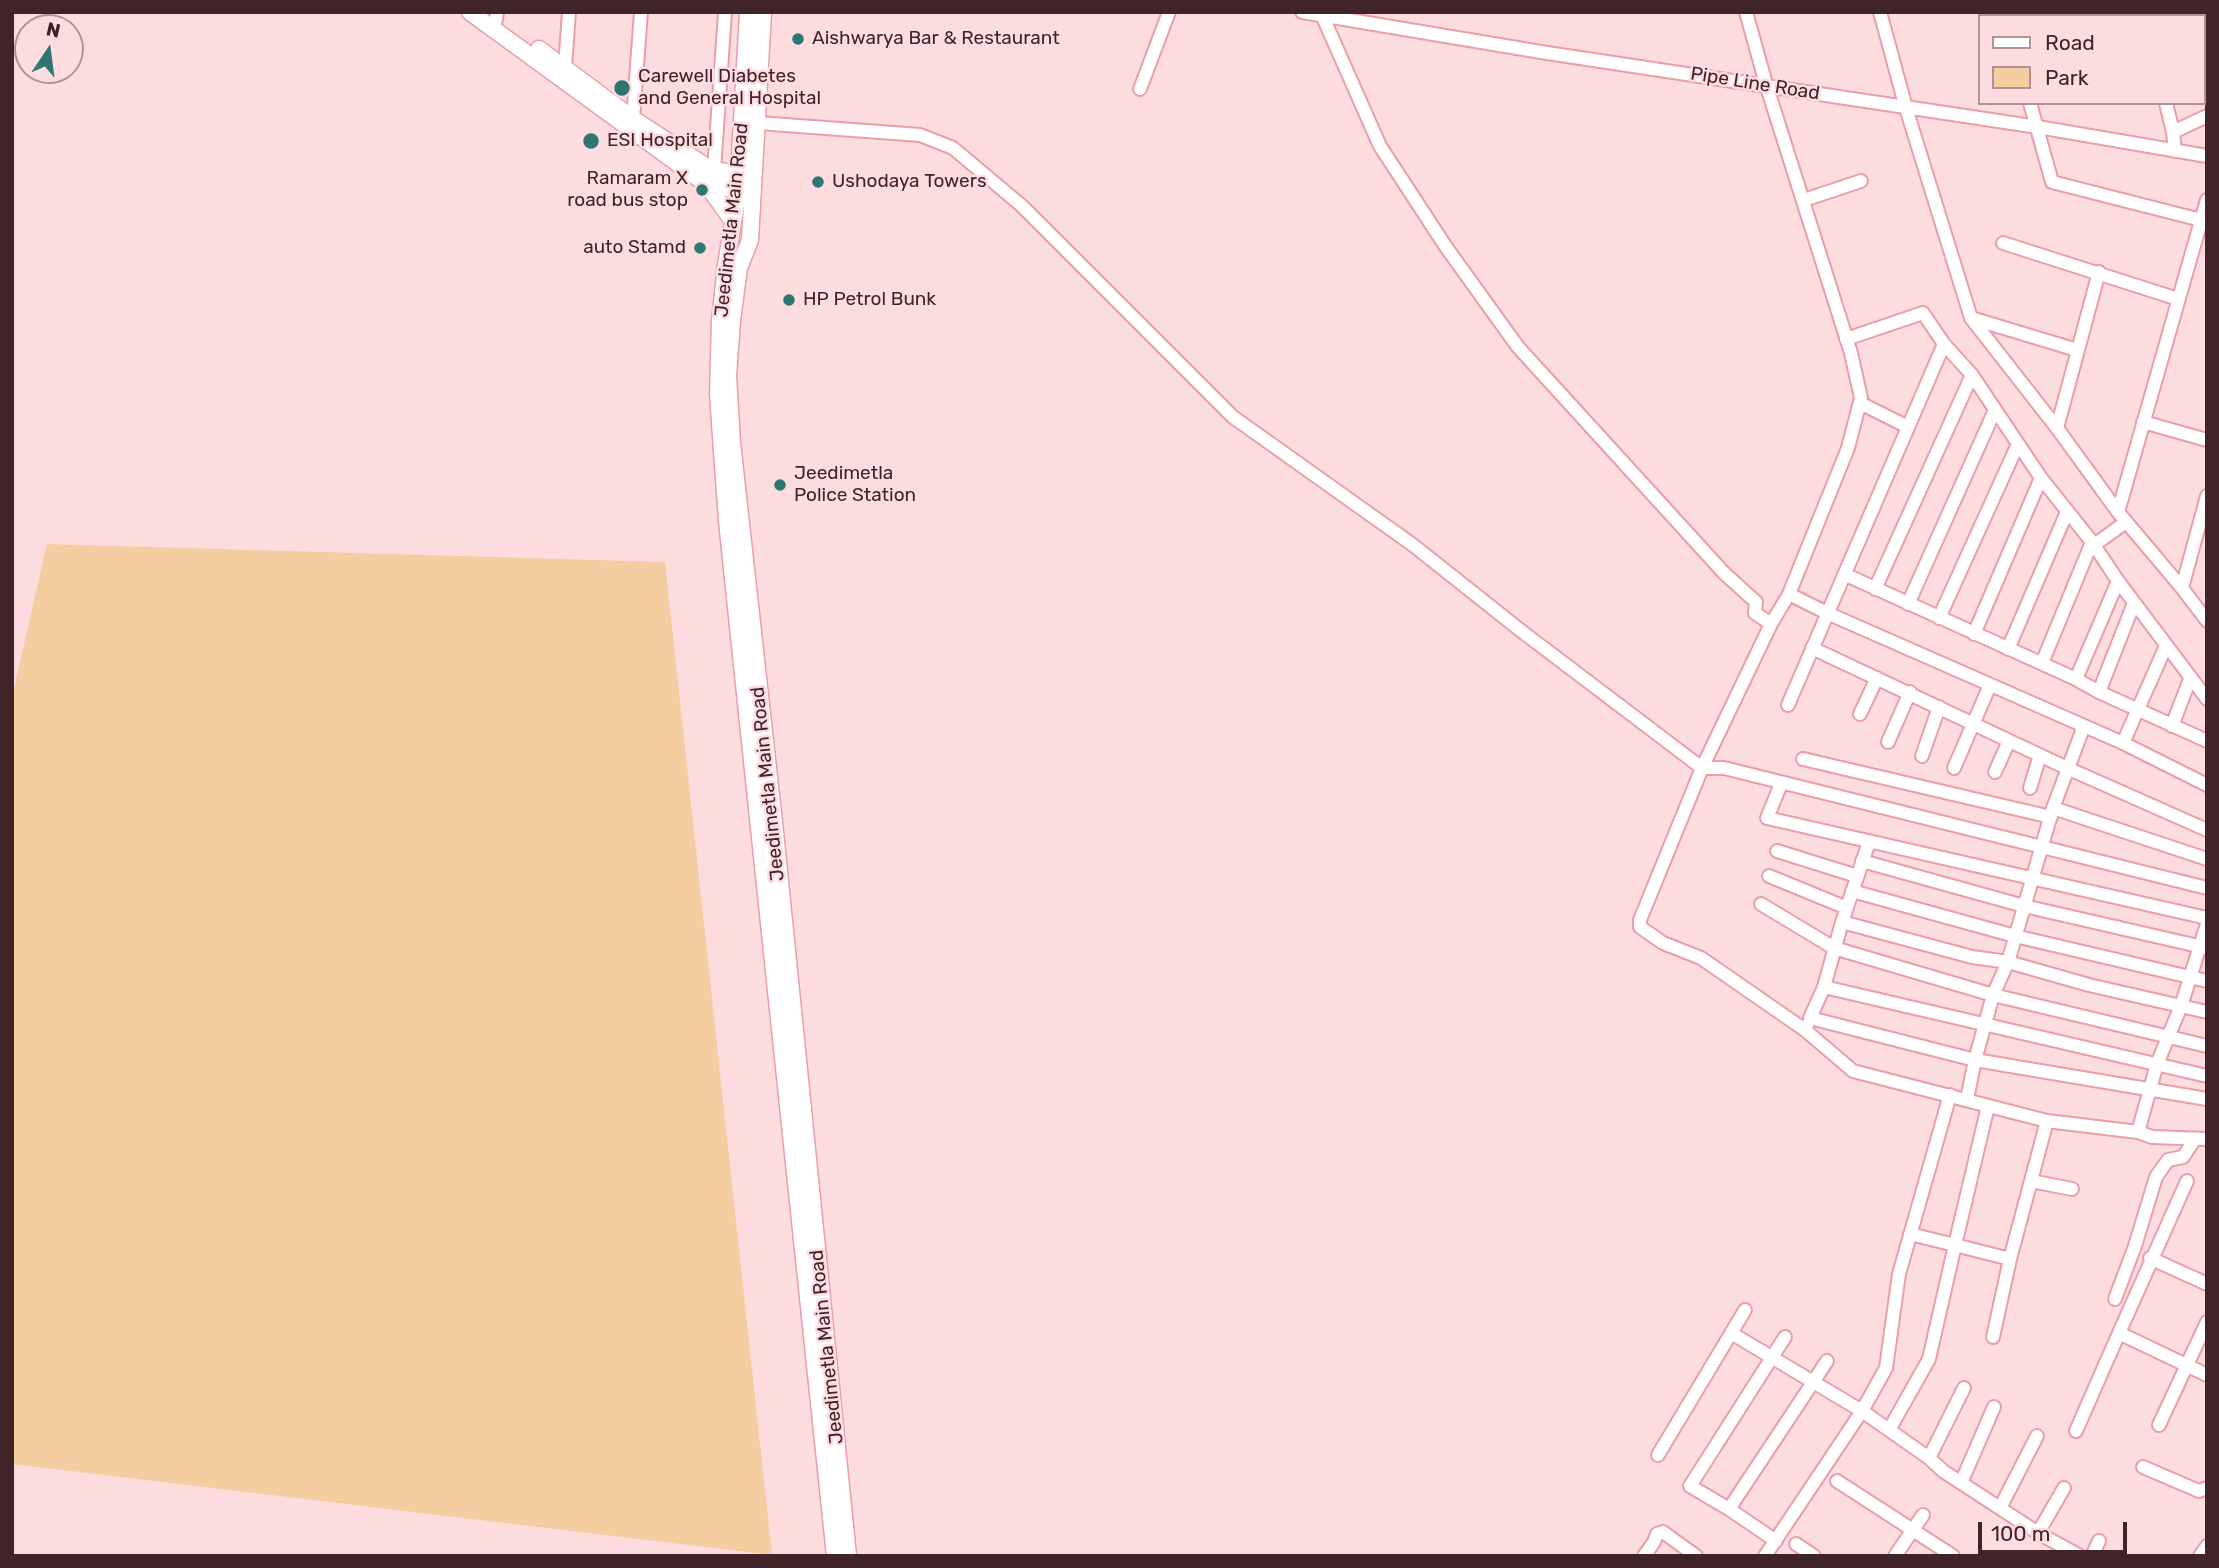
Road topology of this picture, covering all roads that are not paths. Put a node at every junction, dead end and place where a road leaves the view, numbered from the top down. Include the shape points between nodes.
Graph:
1 (470, 12) edge
2 (569, 12) edge
3 (641, 12) edge
4 (725, 12) edge
5 (748, 12) edge
6 (1169, 12) edge
7 (1303, 12) edge
8 (1746, 12) edge
9 (1880, 12) edge
10 (493, 15) edge
11 (1322, 15) junction
12 (763, 18) edge
13 (565, 67) junction
14 (1766, 84) junction
15 (1140, 89) dead end
16 (2031, 105) edge
17 (2166, 105) edge
18 (1906, 108) junction
19 (2207, 116) edge
20 (633, 119) junction
21 (758, 123) junction
22 (2038, 127) junction
23 (2173, 132) junction
24 (2175, 151) junction
25 (2207, 156) edge
26 (744, 175) junction
27 (710, 178) junction
28 (1861, 181) dead end
29 (742, 192) junction
30 (2207, 200) edge
31 (1804, 201) junction
32 (2201, 220) junction
33 (733, 221) junction
34 (2003, 243) dead end
35 (738, 268) junction
36 (2099, 272) junction
37 (2178, 299) junction
38 (1971, 318) junction
39 (1846, 339) junction
40 (1944, 344) junction
41 (2077, 350) junction
42 (1972, 375) junction
43 (1860, 403) junction
44 (1995, 410) junction
45 (2143, 422) junction
46 (1908, 426) junction
47 (2057, 428) junction
48 (2207, 440) edge
49 (2018, 444) junction
50 (2041, 478) junction
51 (2207, 496) edge
52 (2067, 512) junction
53 (2122, 517) junction
54 (733, 521) junction
55 (2093, 544) junction
56 (1844, 574) junction
57 (2118, 581) junction
58 (2182, 587) junction
59 (1875, 589) junction
60 (1789, 594) junction
61 (2134, 603) junction
62 (1908, 604) junction
63 (1827, 613) junction
64 (1939, 618) junction
65 (2207, 621) edge
66 (1772, 624) junction
67 (1974, 635) junction
68 (2166, 646) junction
69 (1812, 648) junction
70 (2008, 649) junction
71 (2042, 663) junction
72 (1877, 678) junction
73 (2076, 679) junction
74 (2190, 679) junction
75 (1990, 685) junction
76 (1910, 692) junction
77 (2099, 692) junction
78 (2207, 699) edge
79 (1788, 705) dead end
80 (1939, 707) junction
81 (2137, 710) junction
82 (1860, 714) dead end
83 (1974, 724) junction
84 (2084, 726) junction
85 (2172, 726) junction
86 (2009, 741) junction
87 (2207, 741) edge
88 (1888, 742) dead end
89 (2123, 743) junction
90 (2040, 755) junction
91 (1922, 756) dead end
92 (1803, 759) dead end
93 (1702, 768) junction
94 (1954, 768) dead end
95 (2067, 768) junction
96 (1995, 772) dead end
97 (1782, 784) junction
98 (2207, 785) edge
99 (2030, 788) dead end
100 (2052, 813) junction
101 (2207, 830) edge
102 (1869, 842) junction
103 (2042, 848) junction
104 (1777, 851) dead end
105 (2207, 859) edge
106 (1862, 861) junction
107 (1769, 876) dead end
108 (1857, 876) junction
109 (2033, 877) junction
110 (2207, 888) edge
111 (1852, 891) junction
112 (1761, 904) dead end
113 (2024, 906) junction
114 (1847, 908) junction
115 (2207, 918) edge
116 (1842, 922) junction
117 (2207, 924) edge
118 (2015, 936) junction
119 (2203, 947) edge
120 (1834, 948) junction
121 (2007, 962) junction
122 (2191, 977) junction
123 (2207, 981) edge
124 (1824, 987) junction
125 (1993, 995) junction
126 (2181, 1006) junction
127 (2207, 1012) edge
128 (1807, 1024) junction
129 (1985, 1024) junction
130 (2168, 1037) junction
131 (2207, 1046) edge
132 (1975, 1060) junction
133 (2157, 1064) junction
134 (2207, 1076) edge
135 (2148, 1090) junction
136 (1950, 1095) junction
137 (1967, 1099) junction
138 (2207, 1100) edge
139 (1988, 1106) junction
140 (2047, 1121) junction
141 (2141, 1133) junction
142 (2203, 1137) edge
143 (2031, 1181) junction
144 (2187, 1181) dead end
145 (2072, 1189) dead end
146 (1910, 1234) junction
147 (1955, 1245) junction
148 (2150, 1258) junction
149 (2011, 1259) junction
150 (2207, 1284) edge
151 (2115, 1299) dead end
152 (1745, 1310) dead end
153 (2207, 1322) edge
154 (1731, 1333) junction
155 (2119, 1333) junction
156 (1785, 1337) dead end
157 (1993, 1337) dead end
158 (1772, 1358) junction
159 (1827, 1361) dead end
160 (2188, 1366) junction
161 (2207, 1375) edge
162 (1815, 1383) junction
163 (1964, 1388) dead end
164 (1994, 1407) dead end
165 (1862, 1411) junction
166 (2159, 1425) dead end
167 (1889, 1430) junction
168 (2076, 1431) dead end
169 (2037, 1436) dead end
170 (1658, 1455) dead end
171 (1929, 1458) junction
172 (2143, 1467) dead end
173 (1837, 1481) dead end
174 (1961, 1483) junction
175 (2064, 1488) dead end
176 (2207, 1488) edge
177 (2000, 1508) junction
178 (1729, 1509) junction
179 (1923, 1515) dead end
180 (1912, 1530) junction
181 (2038, 1532) junction
182 (1776, 1541) junction
183 (2099, 1541) dead end
184 (1796, 1544) dead end
185 (2207, 1546) edge
186 (835, 1556) edge
187 (848, 1556) edge
188 (1644, 1556) edge
189 (1696, 1556) edge
190 (1765, 1556) edge
191 (1814, 1556) edge
192 (1895, 1556) edge
193 (1953, 1556) edge
194 (2080, 1556) edge
195 (2092, 1556) edge
196 (2200, 1556) edge

1 - 27 main road
2 - 13 street
3 - 20 street
4 - 27 street
5 - 26 main road, Jeedimetla Main Road
6 - 15 street
7 - 11 street, Pipe Line Road
8 - 14 street
9 - 18 street
10 - 13 main road
11 - 14 street, Pipe Line Road
11 - 66 street via 1380,146 1518,347 1724,573 1756,601 1755,613
12 - 21 main road, Jeedimetla Main Road
12 - 26 main road via 754,43
13 - 20 main road
14 - 18 street, Pipe Line Road
14 - 31 street
16 - 22 street
17 - 23 street
18 - 22 street, Pipe Line Road
18 - 38 street
19 - 23 street
20 - 27 main road
21 - 35 main road, Jeedimetla Main Road via 750,240
21 - 93 street via 920,135 953,148 1021,206 1233,417 1413,545
22 - 24 street, Pipe Line Road
22 - 32 street via 2052,182
23 - 24 street
24 - 25 street, Pipe Line Road
26 - 27 main road
26 - 29 main road, Jeedimetla Main Road
27 - 29 main road
27 - 33 main road
28 - 31 street
29 - 33 main road, Jeedimetla Main Road
29 - 35 main road
30 - 32 street
31 - 39 street
32 - 37 street
33 - 54 main road, Jeedimetla Main Road via 717,374
34 - 36 street
35 - 54 main road, Jeedimetla Main Road via 728,376
36 - 37 street
36 - 41 street
37 - 45 street
38 - 41 street
38 - 47 street
39 - 40 street via 1923,313
39 - 43 street
40 - 42 street
40 - 46 street
41 - 47 street
42 - 44 street
42 - 59 street
43 - 46 street
43 - 60 street via 1848,448
44 - 49 street
44 - 62 street
45 - 48 street
45 - 53 street
46 - 56 street
47 - 53 street
49 - 50 street
49 - 64 street
50 - 52 street
50 - 67 street
51 - 58 street
52 - 55 street
52 - 70 street
53 - 55 street
53 - 58 street
54 - 186 main road, Jeedimetla Main Road
54 - 187 main road, Jeedimetla Main Road via 774,822
55 - 57 street
55 - 71 street
56 - 59 street
56 - 63 street
57 - 61 street
57 - 73 street
58 - 65 street
59 - 62 street
60 - 63 street
60 - 66 street
61 - 68 street
61 - 77 street
62 - 64 street
63 - 69 street
63 - 75 street
64 - 67 street
66 - 93 street
67 - 70 street
68 - 74 street
68 - 81 street
69 - 72 street
69 - 79 street
70 - 71 street
71 - 73 street
72 - 76 street
72 - 82 street
73 - 77 street
74 - 78 street
74 - 85 street
75 - 83 street
75 - 84 street
76 - 80 street
76 - 88 street
77 - 81 street
80 - 83 street
80 - 91 street
81 - 85 street
81 - 89 street
83 - 86 street
83 - 94 street
84 - 89 street
84 - 95 street
85 - 87 street
86 - 90 street
86 - 96 street
89 - 98 street
90 - 95 street
90 - 99 street
92 - 100 street
93 - 97 street via 1724,768
93 - 128 street via 1640,927 1663,943 1701,958
95 - 100 street
95 - 101 street
97 - 102 street via 1767,818
97 - 103 street
100 - 103 street
100 - 105 street
102 - 106 street
102 - 109 street
103 - 109 street
103 - 110 street
104 - 108 street
106 - 108 street
106 - 113 street
107 - 114 street
108 - 111 street
109 - 113 street
109 - 115 street
111 - 114 street
111 - 118 street
112 - 120 street
113 - 118 street
113 - 119 street
114 - 116 street
116 - 120 street
116 - 121 street
117 - 119 street
118 - 121 street
118 - 122 street
119 - 122 street
120 - 124 street
120 - 125 street
121 - 125 street
121 - 126 street
122 - 123 street
122 - 126 street
124 - 128 street
124 - 129 street
125 - 129 street
125 - 130 street
126 - 127 street
126 - 130 street
128 - 132 street
128 - 136 street via 1853,1071
129 - 132 street
129 - 133 street
130 - 131 street
130 - 133 street
132 - 135 street
132 - 137 street
133 - 134 street
133 - 135 street
135 - 138 street
135 - 141 street
136 - 137 street
136 - 146 street
137 - 139 street
139 - 140 street
139 - 147 street
140 - 141 street
140 - 143 street
141 - 142 street
142 - 151 street via 2183,1157 2168,1160 2156,1177
143 - 145 street
143 - 149 street
144 - 148 street
146 - 147 street
146 - 165 street via 1899,1274 1886,1368
147 - 149 street
147 - 167 street via 1929,1359
148 - 150 street
148 - 155 street
149 - 157 street
152 - 154 street
153 - 160 street
154 - 158 street
154 - 170 street
155 - 160 street
155 - 168 street
156 - 158 street
158 - 162 street
158 - 178 street via 1690,1486
159 - 162 street
160 - 161 street
160 - 166 street
162 - 165 street
162 - 178 street
163 - 171 street
164 - 174 street
165 - 167 street
165 - 182 street
167 - 171 street
169 - 177 street
171 - 174 street
172 - 176 street via 2199,1491
173 - 180 street
174 - 177 street
175 - 181 street
177 - 181 street
178 - 182 street
179 - 180 street
180 - 192 street
180 - 193 street
181 - 194 street
182 - 190 street
183 - 195 street
184 - 191 street
185 - 196 street
188 - 189 street via 1663,1532

